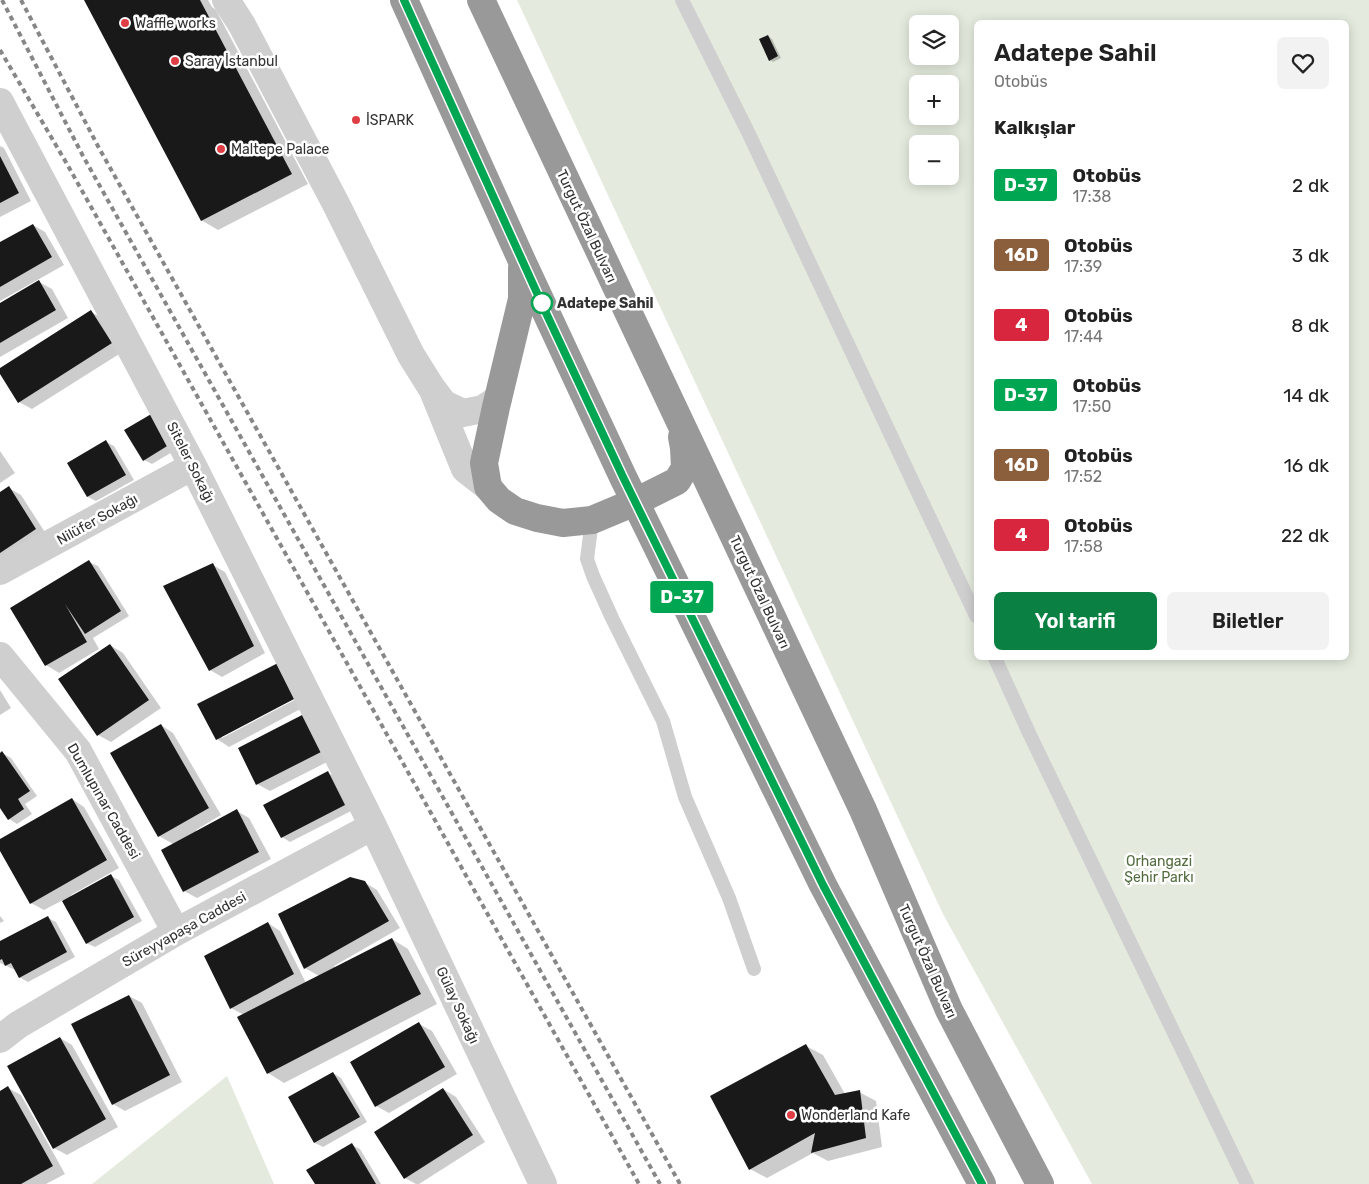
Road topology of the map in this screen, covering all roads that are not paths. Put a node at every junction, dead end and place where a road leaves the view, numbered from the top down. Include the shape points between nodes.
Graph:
1 (210, 0) edge
2 (226, 0) edge
3 (404, 0) edge
4 (481, 0) edge
5 (682, 0) edge
6 (0, 102) edge
7 (522, 261) junction
8 (411, 355) junction
9 (431, 387) junction
10 (498, 399) junction
11 (678, 419) junction
12 (193, 466) junction
13 (488, 486) junction
14 (635, 502) junction
15 (592, 520) junction
16 (0, 571) edge
17 (974, 612) edge
18 (0, 656) edge
19 (996, 660) edge
20 (373, 826) junction
21 (176, 932) junction
22 (754, 969) dead end
23 (6, 1026) edge
24 (543, 1184) edge
25 (982, 1184) edge
26 (1040, 1184) edge
27 (1247, 1184) edge

1 - 8 street via 256,77 376,314
2 - 8 street via 336,204
3 - 7 highway
4 - 11 highway, Turgut Özal Bulvarı
5 - 17 lane via 752,140
6 - 12 street, Siteler Sokağı
7 - 10 highway via 522,299
7 - 14 highway
8 - 9 street
9 - 10 street via 444,404 463,413 483,409
9 - 13 street via 465,469
10 - 13 highway via 484,463
11 - 14 highway via 685,468 678,481
11 - 26 highway, Turgut Özal Bulvarı via 863,810 949,1010
12 - 16 street, Nilüfer Sokağı
12 - 20 street, Siteler Sokağı
13 - 15 highway via 499,500 515,511 563,523
14 - 15 highway
14 - 25 highway via 823,885
15 - 22 lane via 587,560 663,721 685,797 729,898
18 - 21 street, Dumlupınar Caddesi via 78,751
19 - 27 lane
20 - 21 street, Süreyyapaşa Caddesi
20 - 24 street, Gülay Sokağı
21 - 23 street, Süreyyapaşa Caddesi

